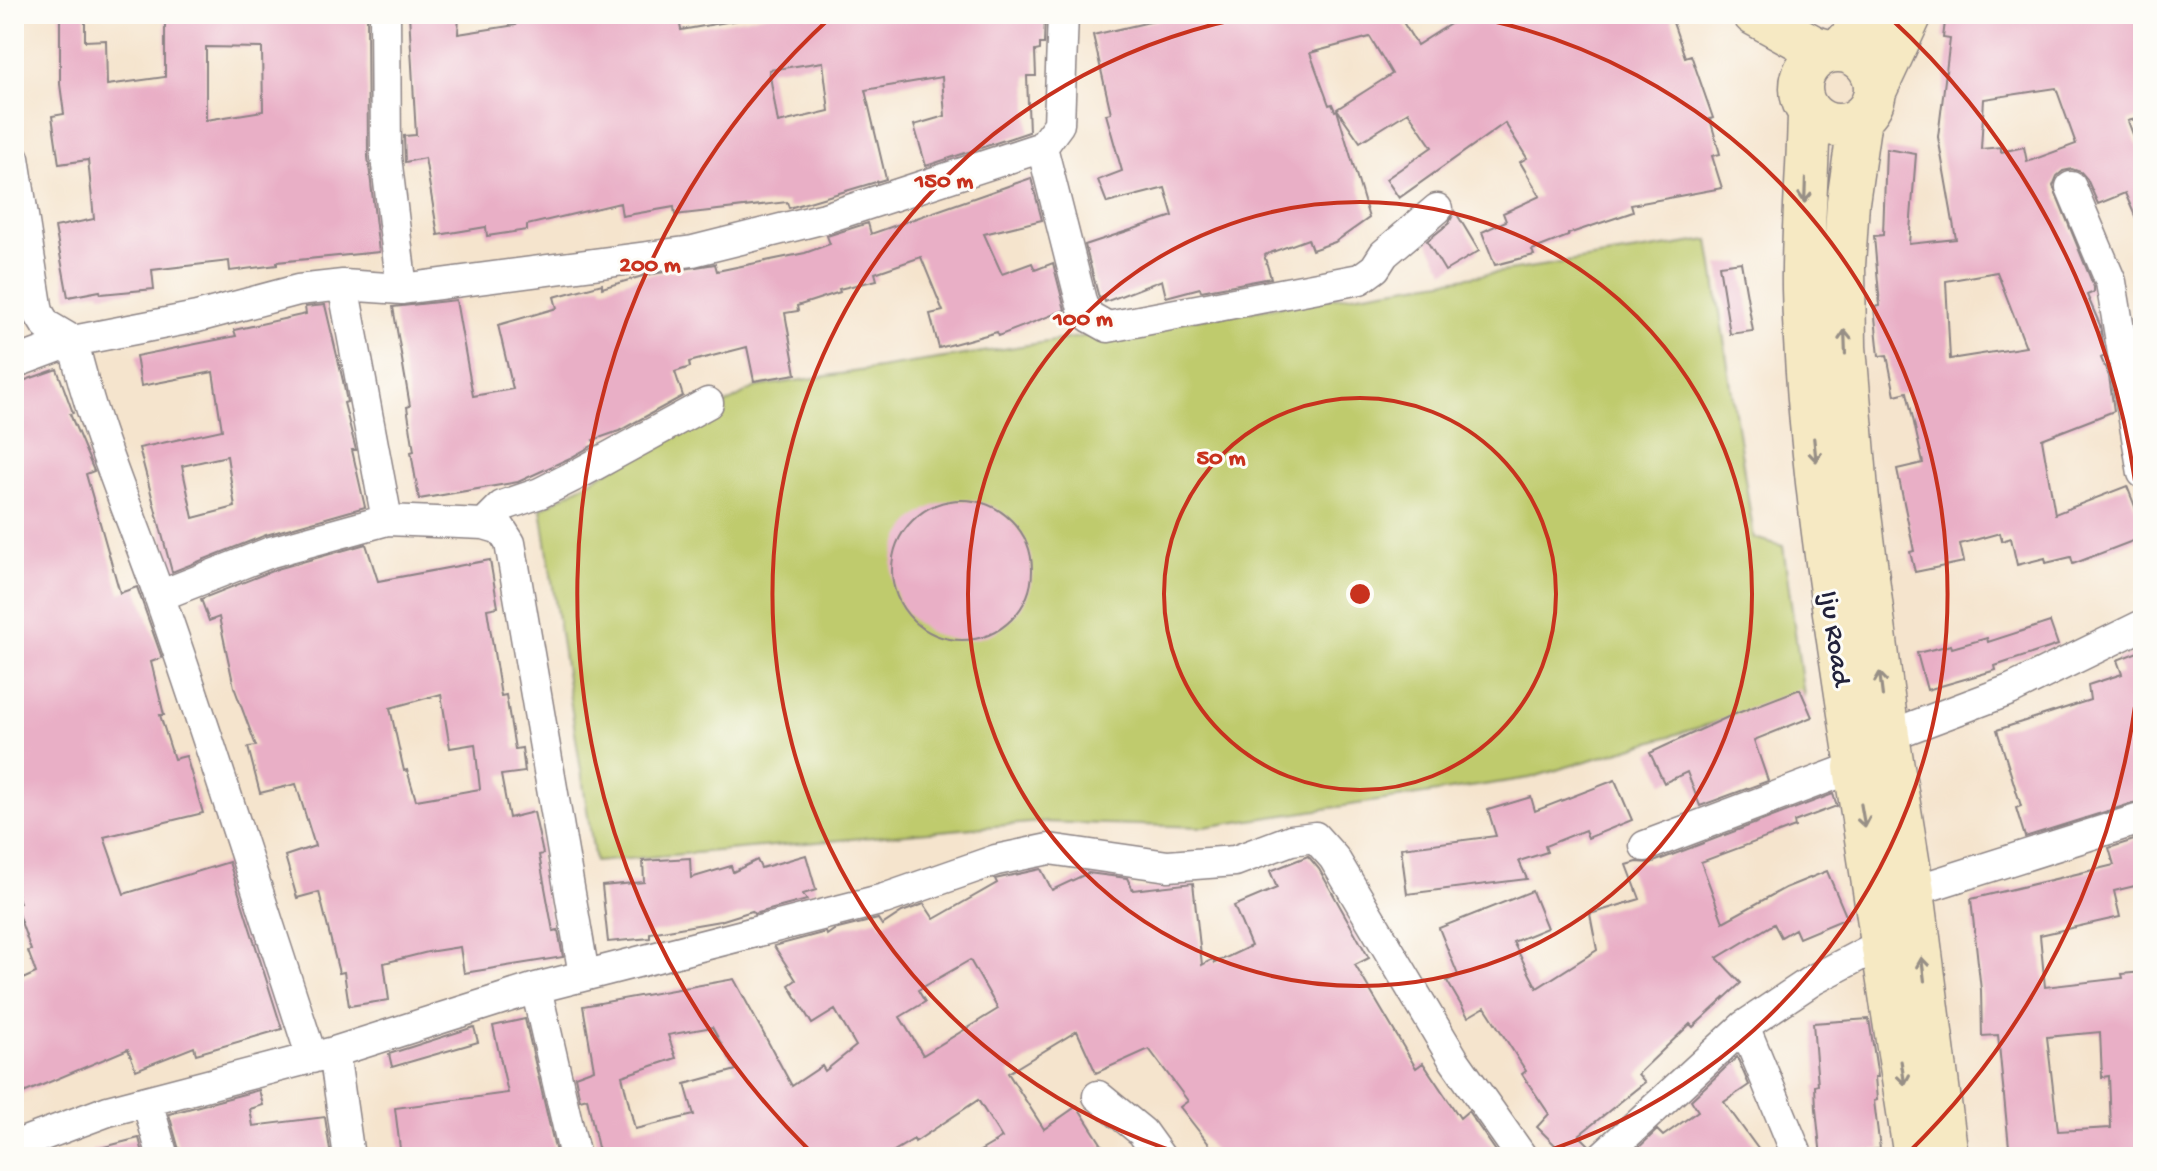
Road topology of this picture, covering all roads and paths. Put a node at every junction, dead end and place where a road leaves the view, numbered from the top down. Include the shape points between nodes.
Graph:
1 (385, 14) edge
2 (1063, 14) edge
3 (1872, 14) edge
4 (1912, 14) edge
5 (1756, 16) edge
6 (1835, 51) junction
7 (1804, 100) junction
8 (1868, 104) junction
9 (1042, 147) junction
10 (14, 158) edge
11 (2071, 187) dead end
12 (1437, 209) dead end
13 (343, 285) junction
14 (402, 289) junction
15 (73, 341) junction
16 (14, 363) edge
17 (708, 403) dead end
18 (2143, 473) edge
19 (387, 520) junction
20 (484, 524) junction
21 (159, 596) junction
22 (2143, 625) edge
23 (1888, 736) junction
24 (1855, 767) junction
25 (2143, 818) edge
26 (1645, 846) dead end
27 (1913, 891) junction
28 (1883, 943) junction
29 (584, 975) junction
30 (536, 988) junction
31 (1744, 1026) junction
32 (323, 1055) junction
33 (1098, 1096) dead end
34 (147, 1101) junction
35 (14, 1146) edge
36 (163, 1157) edge
37 (349, 1157) edge
38 (575, 1157) edge
39 (1160, 1157) edge
40 (1522, 1157) edge
41 (1602, 1157) edge
42 (1798, 1157) edge
43 (1915, 1157) edge
44 (1947, 1157) edge

1 - 14 street via 386,157
2 - 9 street via 1059,124
3 - 6 main road
4 - 8 main road, Iju Road
5 - 6 main road via 1814,47
5 - 7 main road
6 - 7 main road via 1815,58 1804,71
6 - 8 main road via 1858,56 1871,71
7 - 8 main road via 1820,122 1833,126 1847,125
7 -> 24 main road, Iju Road via 1803,287 1811,420
23 -> 8 main road, Iju Road via 1845,347 1848,202
9 - 12 street via 1082,305 1108,327 1360,279
9 - 14 street via 825,218 693,251
10 - 15 street via 38,312 53,331
11 - 18 street via 2111,282
13 - 14 street
13 - 15 street via 298,290 197,317
13 - 19 street
15 - 16 street
15 - 21 street via 103,447
17 - 20 street via 540,493 502,506
19 - 20 street
19 - 21 street via 271,552
20 - 29 street via 501,529 510,543
21 - 32 street
22 - 23 street via 2010,690
23 - 27 main road, Iju Road
24 - 26 street
24 -> 28 main road, Iju Road
25 - 27 street
44 -> 27 main road, Iju Road
28 - 31 street via 1813,980
28 -> 43 main road, Iju Road
29 - 30 street
29 - 40 street via 884,899 996,860 1049,849 1168,866 1235,861 1291,840 1315,837 1334,858 1454,1060
30 - 32 street
30 - 38 street
31 - 41 street
31 - 42 street
32 - 34 street
32 - 37 street
33 - 39 street via 1142,1132
34 - 35 street
34 - 36 street

